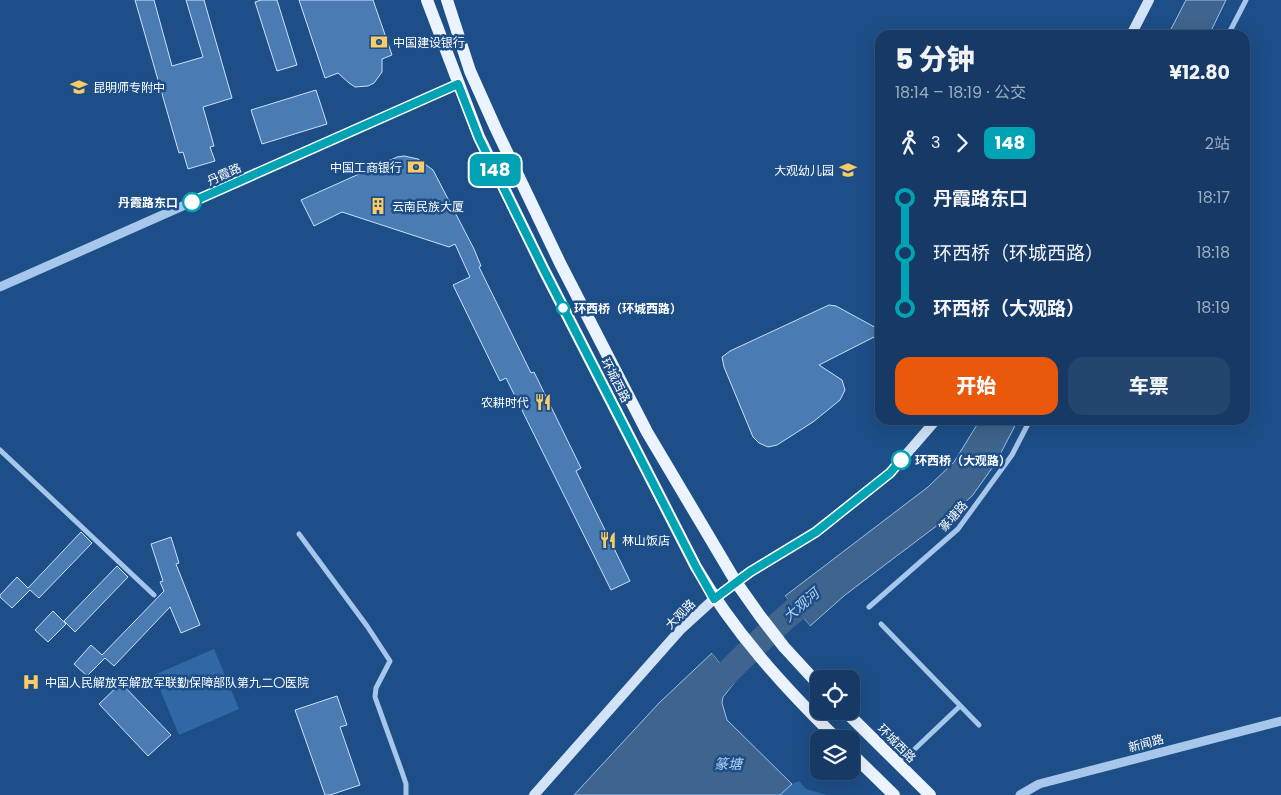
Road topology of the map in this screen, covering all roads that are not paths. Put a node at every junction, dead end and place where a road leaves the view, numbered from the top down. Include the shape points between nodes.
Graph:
1 (427, 0) edge
2 (447, 0) edge
3 (1149, 0) edge
4 (1246, 0) edge
5 (1134, 30) edge
6 (1231, 30) edge
7 (458, 84) junction
8 (0, 287) edge
9 (932, 425) edge
10 (1027, 425) edge
11 (0, 450) edge
12 (299, 534) dead end
13 (736, 582) junction
14 (154, 595) dead end
15 (714, 599) junction
16 (870, 607) dead end
17 (881, 624) dead end
18 (810, 675) edge
19 (960, 706) junction
20 (854, 720) edge
21 (1281, 721) edge
22 (979, 725) dead end
23 (828, 730) edge
24 (860, 762) edge
25 (898, 764) junction
26 (406, 795) edge
27 (534, 795) edge
28 (894, 795) edge
29 (930, 795) edge
30 (1020, 795) edge

1 - 7 main road, 环城西路
2 - 13 main road, 环城西路 via 470,71 560,263 647,432
3 - 5 main road
4 - 6 street
7 - 8 street, 丹霞路
7 - 15 main road, 环城西路 via 479,138 544,270
9 - 13 main road, 大观路 via 890,473 816,532
10 - 16 street, 篆塘路 via 1012,455 958,529
11 - 14 street
12 - 26 street via 390,661 376,688 375,697 406,784
13 - 15 main road, 大观路
13 - 18 main road, 环城西路
15 - 23 main road, 环城西路 via 764,663
15 - 27 main road, 大观路 via 681,629
17 - 19 street
19 - 22 street
19 - 25 street
20 - 25 main road, 环城西路
21 - 30 street, 新闻路 via 1039,784
24 - 28 main road
25 - 29 main road, 环城西路

